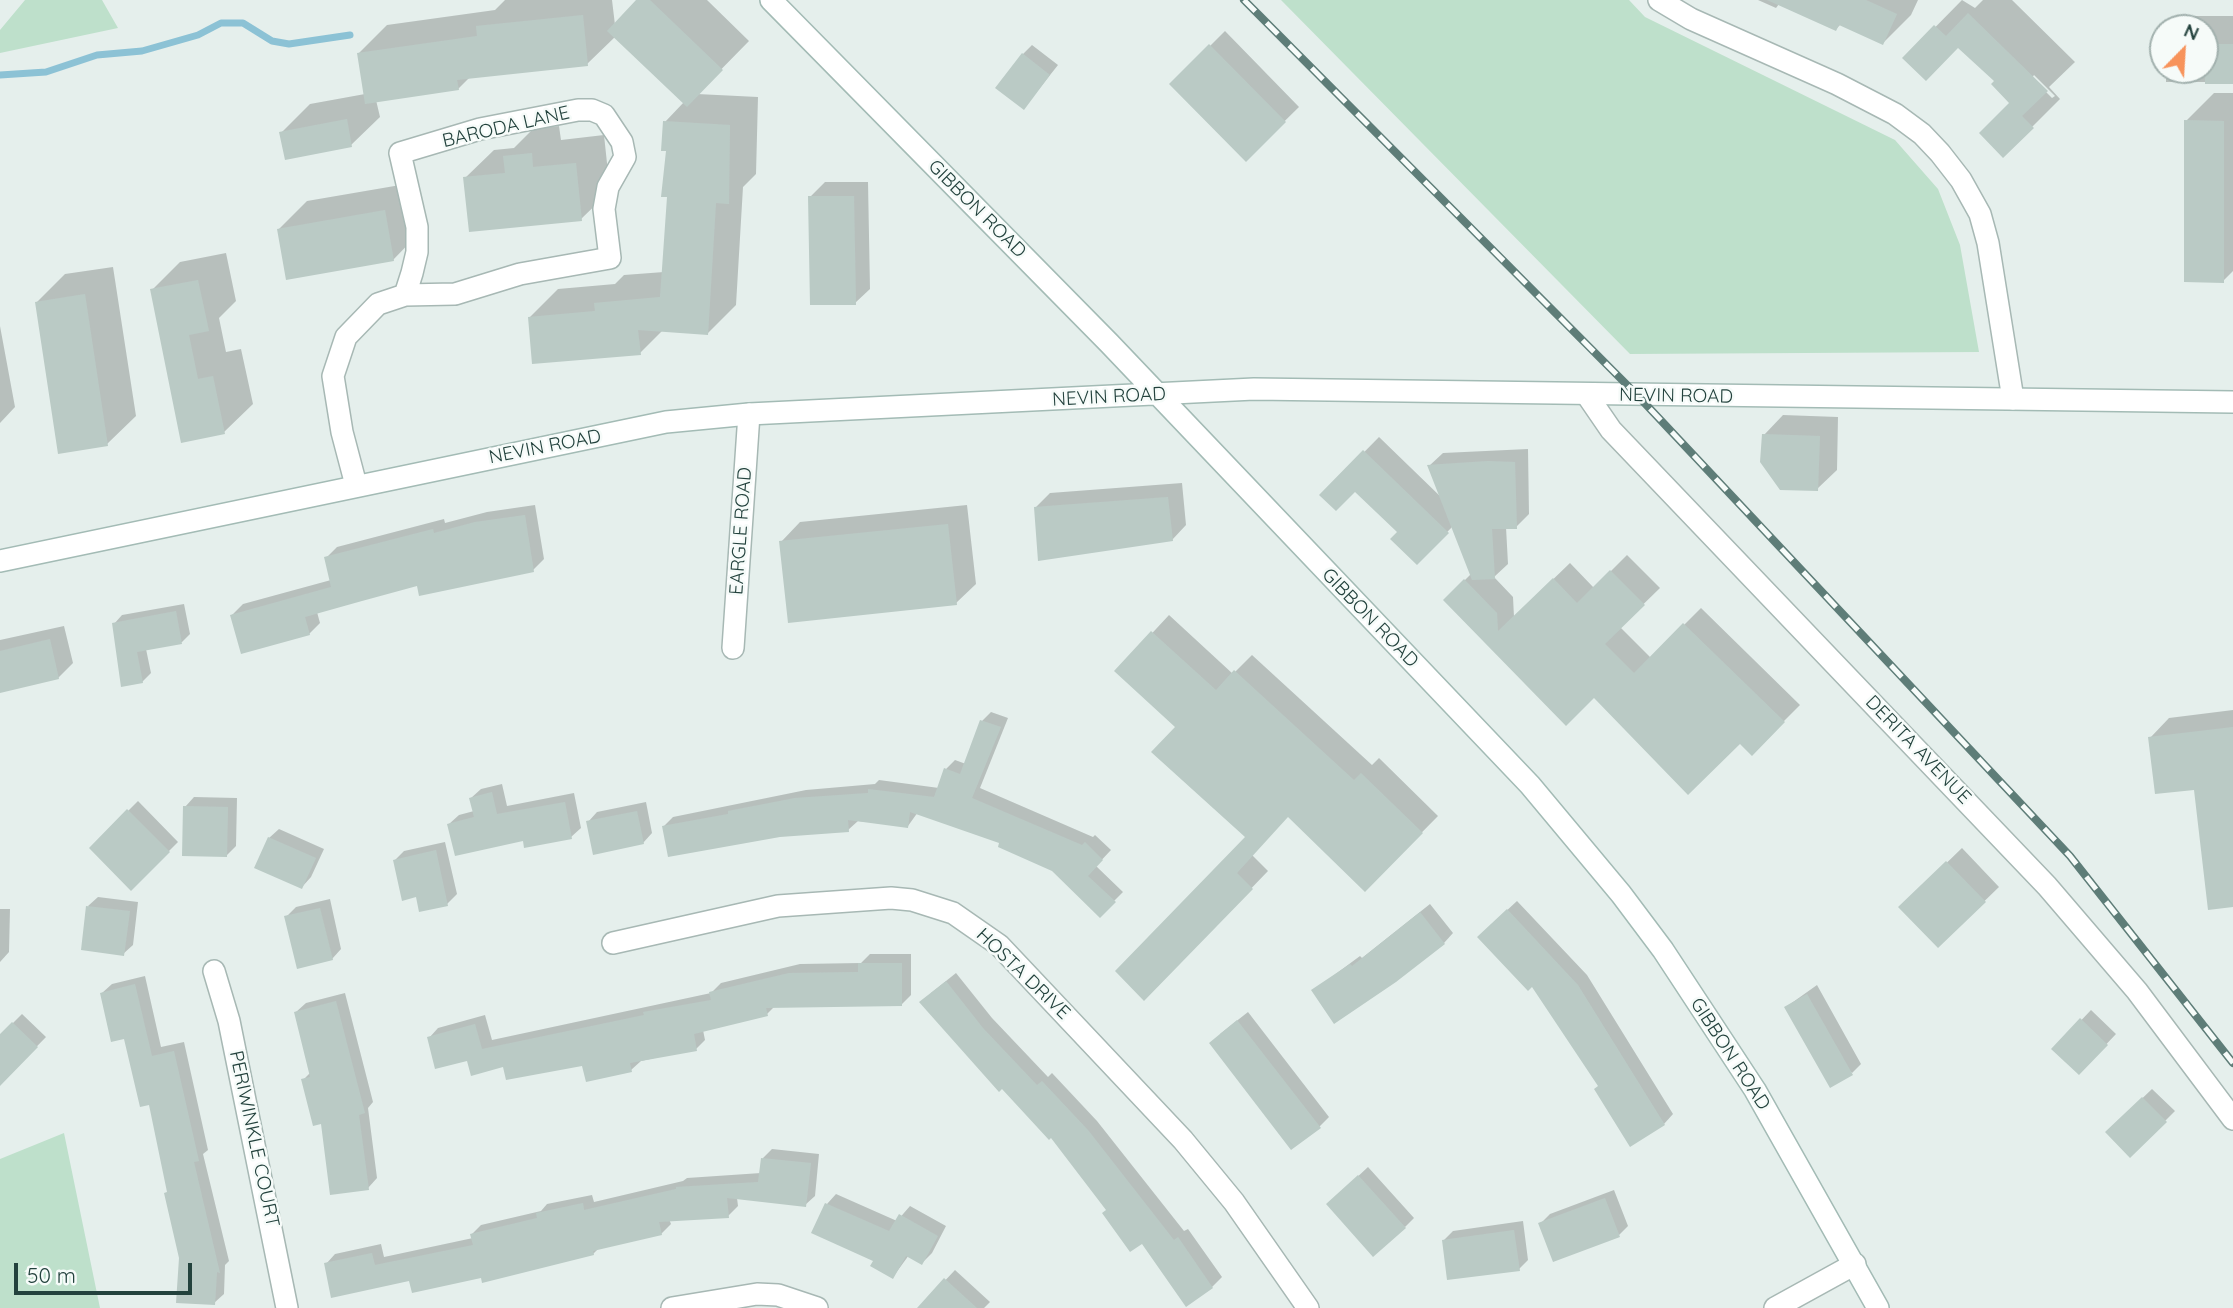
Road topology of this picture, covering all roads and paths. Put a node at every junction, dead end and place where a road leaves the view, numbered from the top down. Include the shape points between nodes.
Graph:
1 (771, 0) edge
2 (1659, 0) edge
3 (405, 295) junction
4 (1157, 394) junction
5 (1587, 395) junction
6 (2013, 399) junction
7 (2233, 402) edge
8 (748, 414) junction
9 (356, 485) junction
10 (0, 561) edge
11 (733, 648) dead end
12 (613, 943) dead end
13 (214, 971) dead end
14 (2233, 1119) edge
15 (1854, 1264) junction
16 (288, 1308) edge
17 (673, 1308) edge
18 (817, 1308) edge
19 (1308, 1308) edge
20 (1775, 1308) edge
21 (1878, 1308) edge

1 - 4 street, GIBBON ROAD
2 - 6 street via 1895,114 1940,153 1980,214
3 - 3 street, BARODA LANE via 417,252 417,227 400,153 480,129 565,113 592,110 604,115 622,142 625,157 608,187 604,209 610,258 520,274 454,293
3 - 9 street, BARODA LANE via 378,304 360,319 346,337 332,376
4 - 5 street, NEVIN ROAD via 1254,390
4 - 8 street, NEVIN ROAD
4 - 15 street, GIBBON ROAD via 1530,785 1621,894 1755,1090
5 - 6 street, NEVIN ROAD
5 - 14 street, DERITA AVENUE via 1611,430 2047,886 2137,991
6 - 7 street, NEVIN ROAD
8 - 9 street, NEVIN ROAD via 666,422
8 - 11 street, EARGLE ROAD
9 - 10 street, NEVIN ROAD
12 - 19 street, HOSTA DRIVE via 778,906 891,898 953,913 999,945 1183,1140 1234,1202
13 - 16 street, PERIWINKLE COURT via 229,1021
15 - 20 street
15 - 21 street, GIBBON ROAD
17 - 18 street via 757,1294 778,1295

